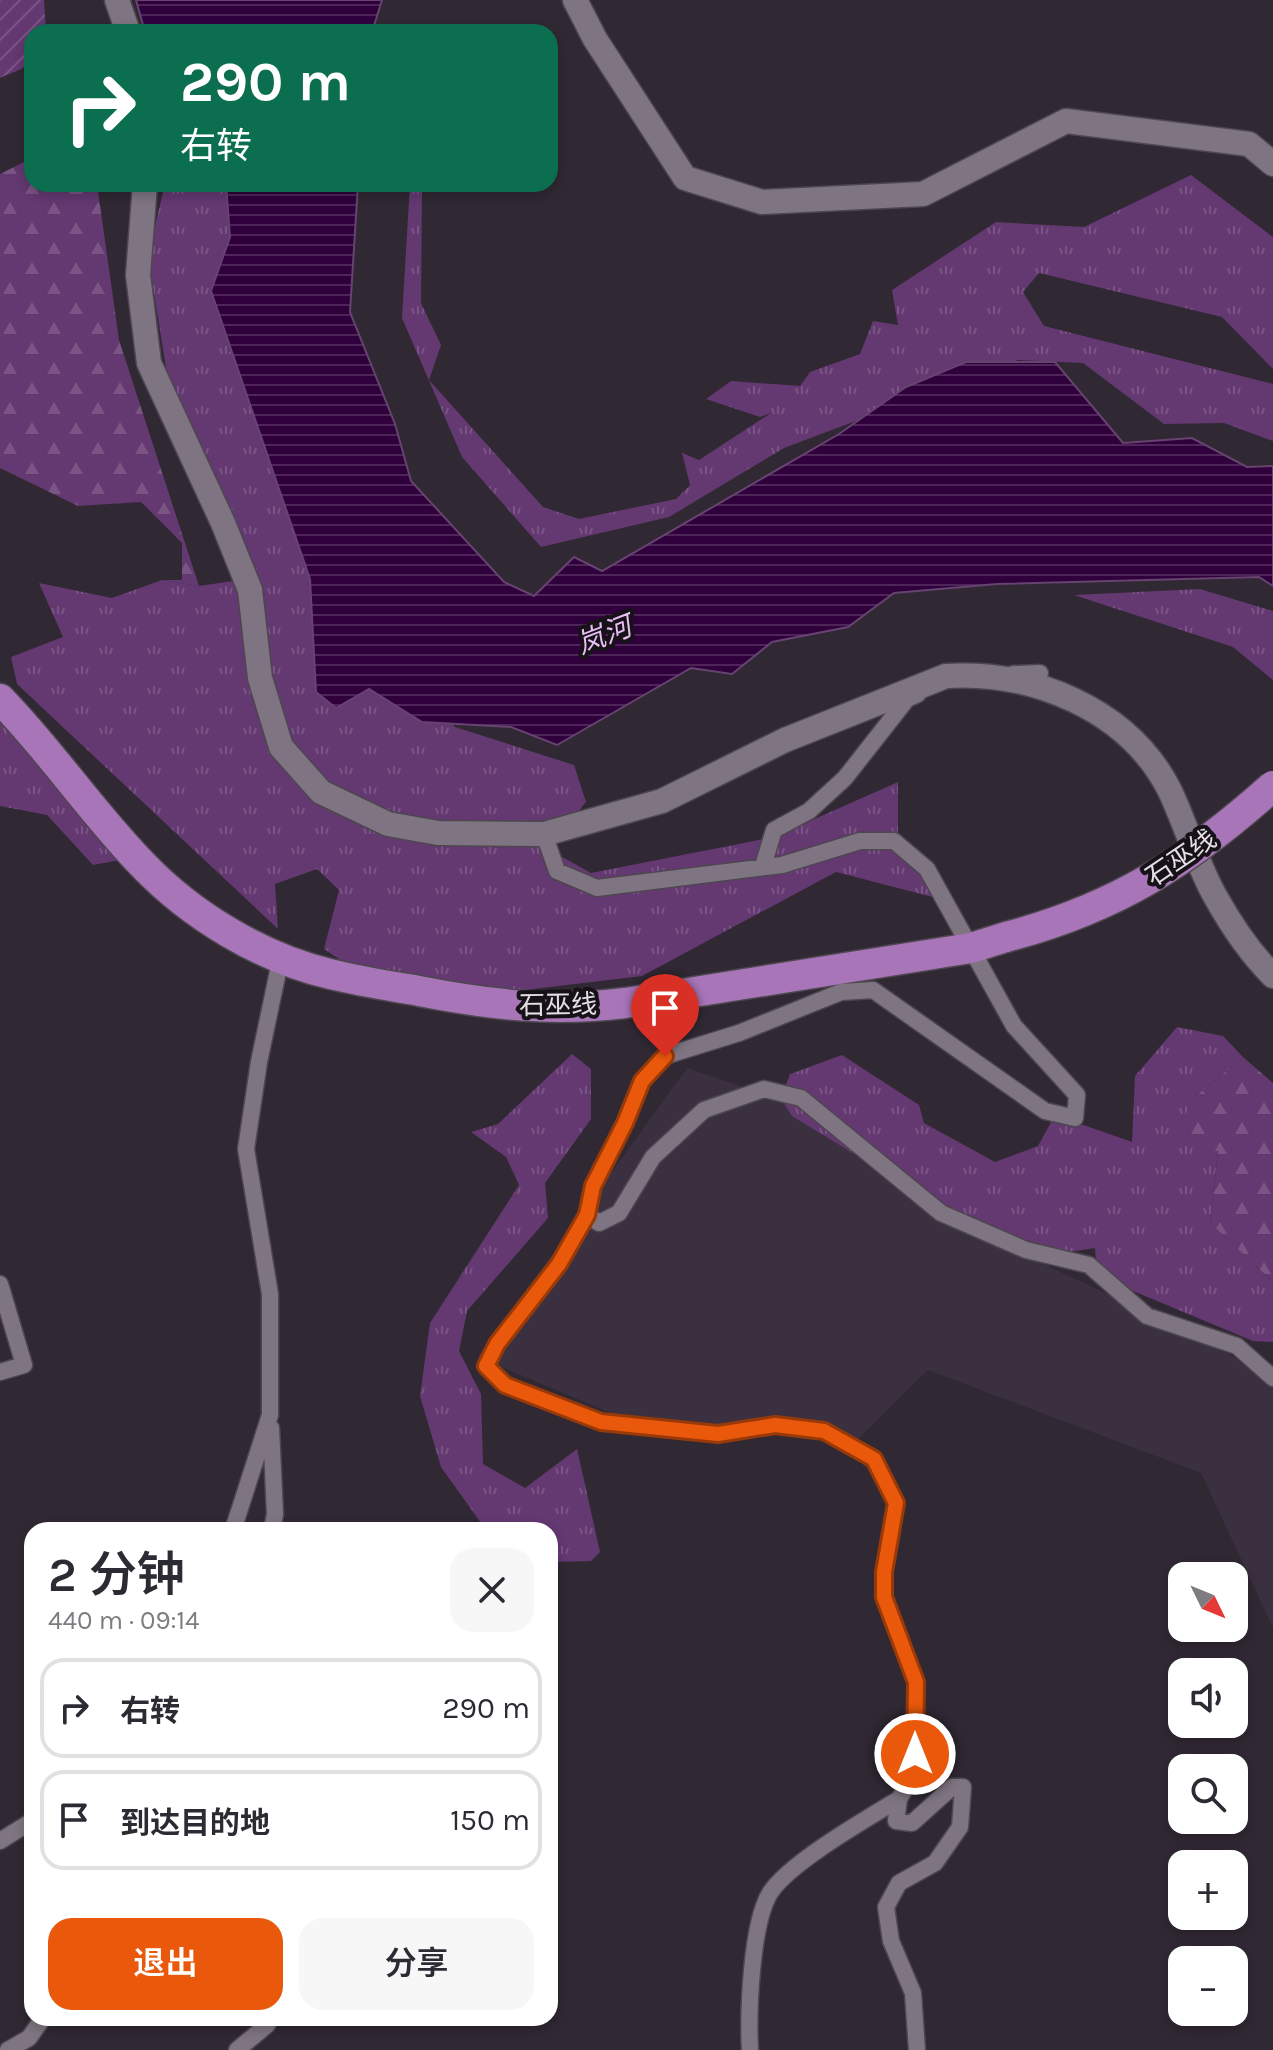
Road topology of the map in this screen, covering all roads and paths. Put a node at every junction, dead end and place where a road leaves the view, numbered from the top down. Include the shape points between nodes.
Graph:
1 (117, 0) edge
2 (575, 0) edge
3 (125, 24) edge
4 (1273, 164) edge
5 (144, 192) edge
6 (1040, 673) dead end
7 (0, 699) edge
8 (1273, 786) edge
9 (544, 834) junction
10 (763, 866) junction
11 (971, 948) junction
12 (281, 957) junction
13 (1273, 976) edge
14 (587, 1215) junction
15 (0, 1284) edge
16 (0, 1372) edge
17 (1273, 1378) edge
18 (270, 1415) junction
19 (236, 1522) edge
20 (274, 1522) edge
21 (899, 1799) junction
22 (24, 1826) edge
23 (0, 1841) edge
24 (37, 2026) edge
25 (266, 2026) edge
26 (8, 2050) edge
27 (237, 2050) edge
28 (750, 2050) edge
29 (917, 2050) edge

1 - 3 street
2 - 4 street via 685,178 762,202 923,194 1066,121 1249,144
5 - 9 street via 138,275 149,363 250,590 260,678 281,747 321,792 388,824 438,833
6 - 10 street via 956,676 907,699 845,778 809,811 774,830
7 - 12 highway, 石巫线 via 141,864 220,925
8 - 11 highway, 石巫线, bridge via 1219,833 1150,880 1069,918
9 - 10 street via 557,871 597,888
9 - 13 street via 662,801 785,740 946,676 1011,678 1079,702 1138,748 1168,788 1215,896
10 - 11 street via 860,841 894,841 927,869
11 - 12 highway, 石巫线 via 625,1003 543,1008 473,1001 328,974
11 - 14 street via 1014,1026 1077,1095 1075,1118 1045,1111 873,990 841,992 665,1056 642,1081 593,1186
12 - 18 street via 246,1149 270,1294
14 - 17 street via 599,1223 619,1213 653,1157 704,1110 764,1089 801,1098 941,1213 1026,1250 1089,1265 1147,1316 1237,1346
14 - 21 street via 486,1366 505,1385 601,1422 718,1434 775,1425 824,1431 874,1459 896,1503 884,1597 916,1682 915,1754 911,1779
15 - 16 street via 24,1365
18 - 19 street
18 - 20 street
21 - 28 street via 795,1868 770,1893 757,1928
21 - 29 street via 896,1821 912,1823 952,1787 963,1787 960,1827 935,1863 899,1883 886,1907 891,1941 913,1993
22 - 23 street
24 - 26 street
25 - 27 street

